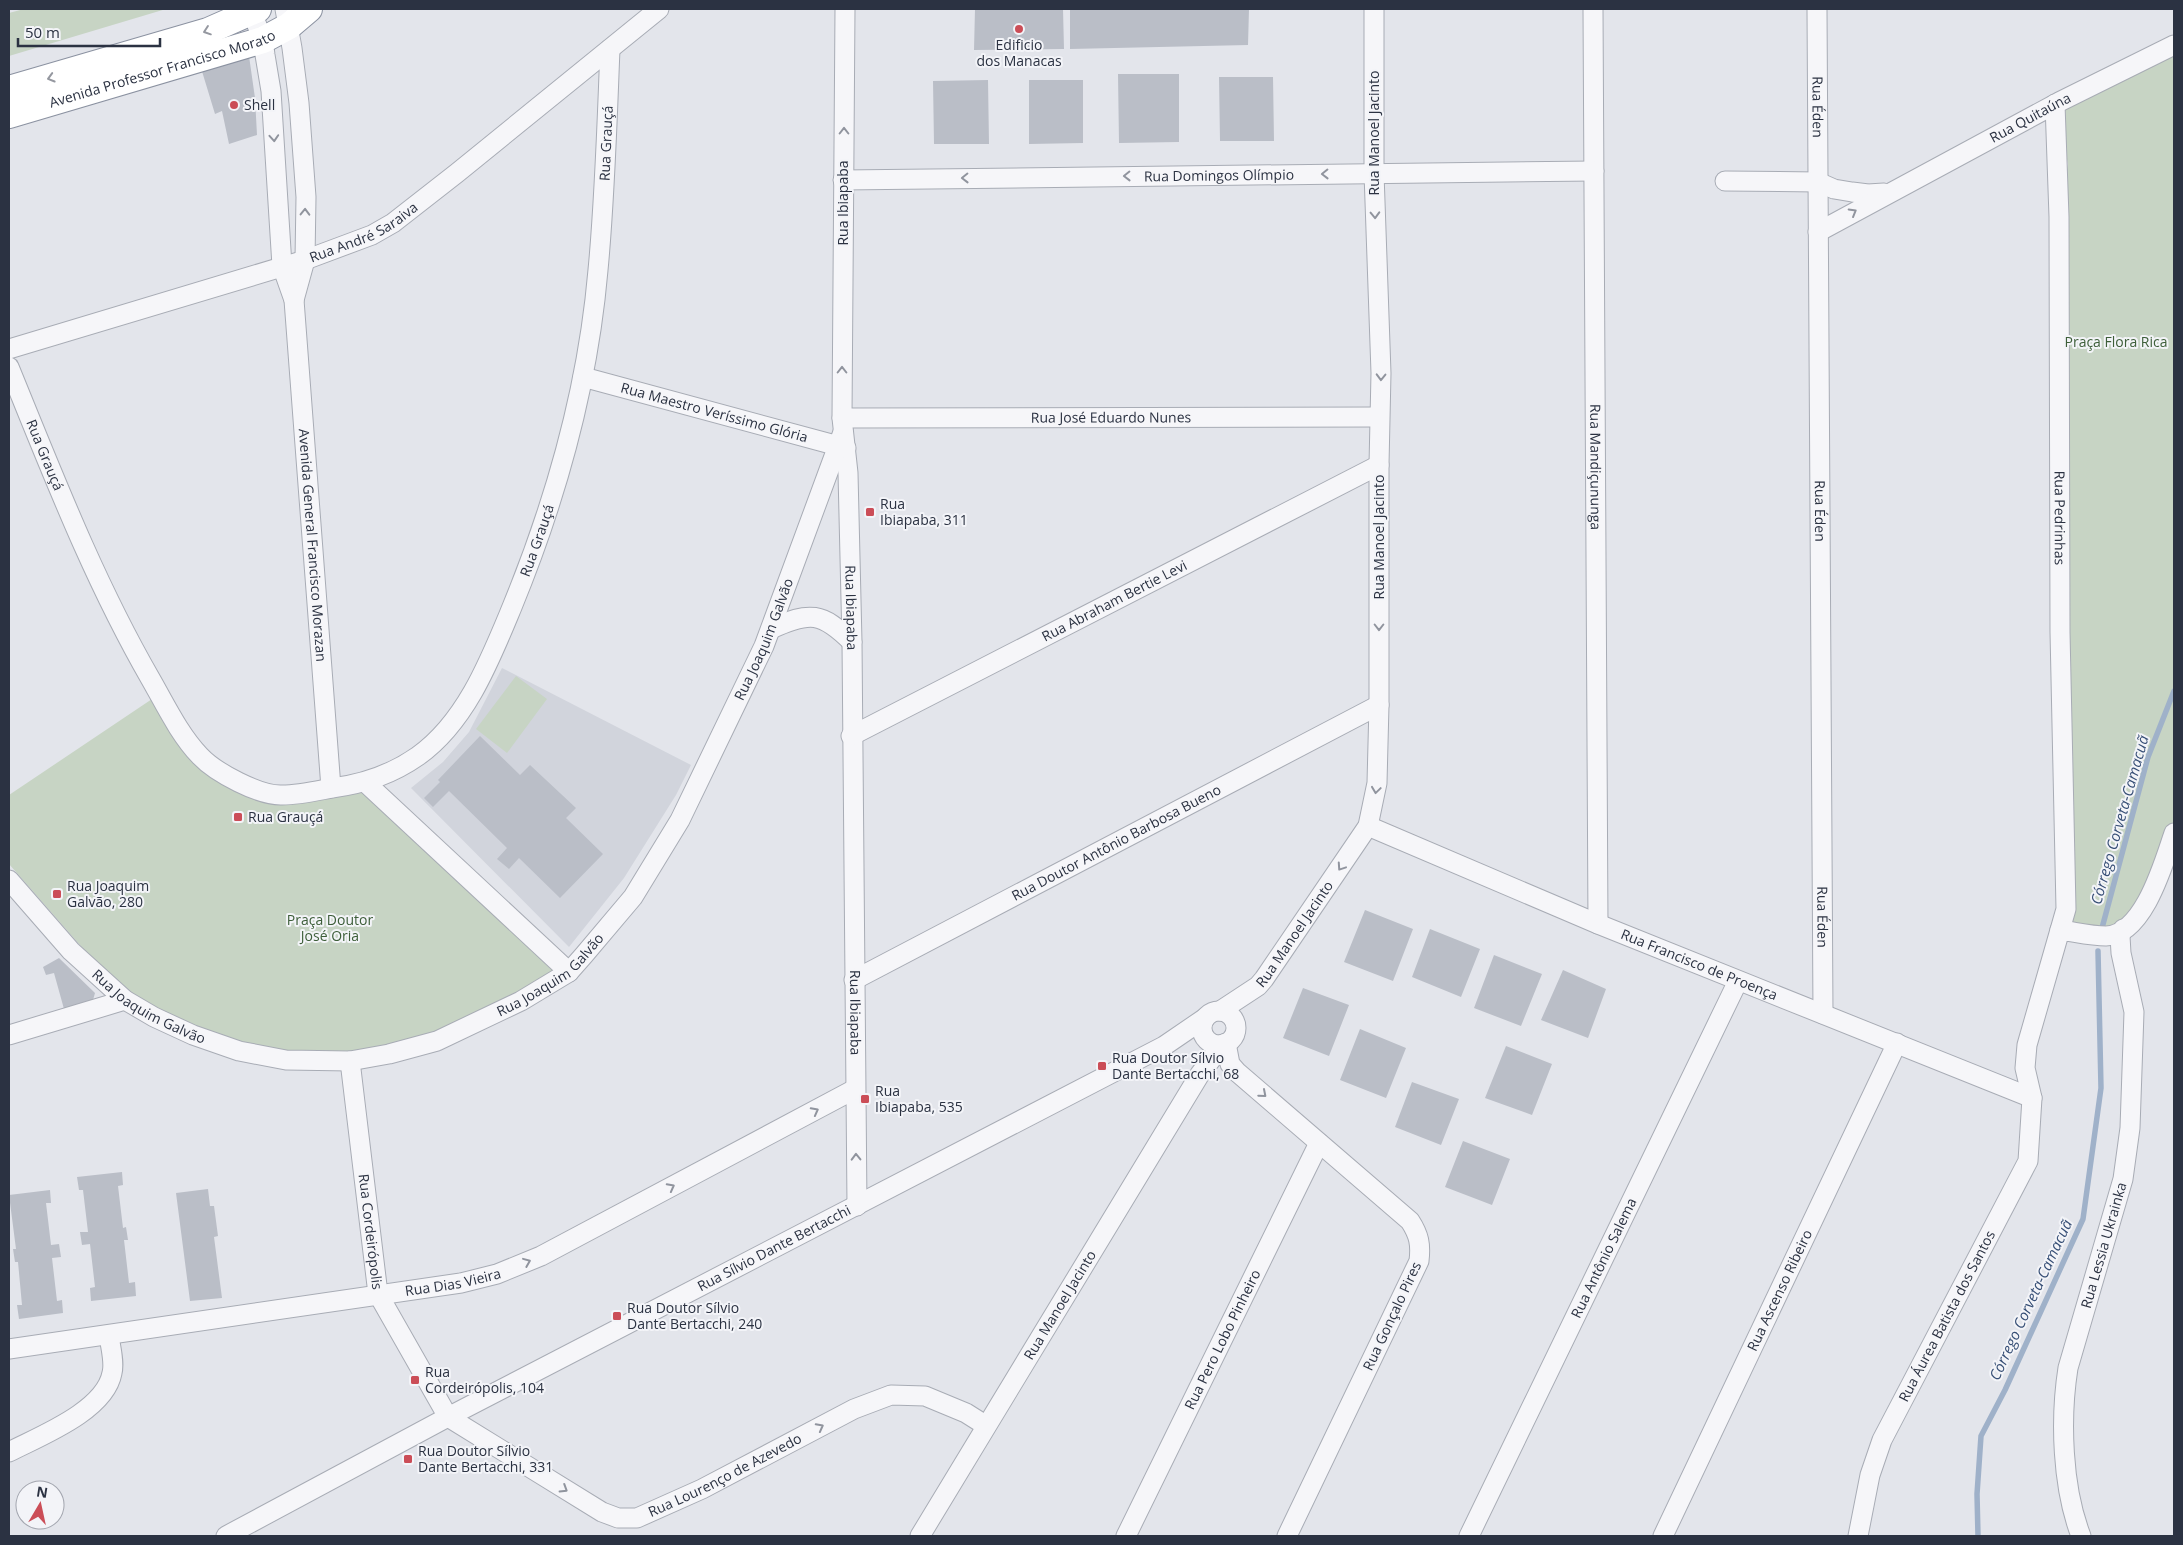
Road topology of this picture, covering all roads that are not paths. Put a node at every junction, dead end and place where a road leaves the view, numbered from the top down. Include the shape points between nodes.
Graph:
1 (309, 9) edge
2 (660, 9) edge
3 (845, 9) edge
4 (1374, 9) edge
5 (1593, 9) edge
6 (1817, 9) edge
7 (255, 11) edge
8 (287, 17) edge
9 (263, 40) junction
10 (2174, 45) edge
11 (610, 49) junction
12 (9, 89) edge
13 (2055, 104) junction
14 (9, 115) edge
15 (1594, 171) junction
16 (1374, 173) junction
17 (843, 180) junction
18 (1725, 181) dead end
19 (1818, 182) junction
20 (1888, 192) junction
21 (1818, 232) junction
22 (305, 260) junction
23 (282, 266) junction
24 (294, 300) junction
25 (9, 349) edge
26 (9, 366) edge
27 (583, 377) junction
28 (1379, 417) junction
29 (842, 436) junction
30 (1378, 465) junction
31 (771, 629) junction
32 (852, 642) junction
33 (1379, 706) junction
34 (851, 736) junction
35 (366, 783) junction
36 (331, 788) junction
37 (1368, 826) junction
38 (2174, 832) edge
39 (9, 880) edge
40 (1598, 924) junction
41 (2060, 930) junction
42 (2115, 933) junction
43 (569, 972) junction
44 (854, 980) junction
45 (1738, 981) junction
46 (125, 1000) junction
47 (1213, 1014) junction
48 (1823, 1014) junction
49 (9, 1035) edge
50 (1218, 1043) junction
51 (1897, 1043) junction
52 (1164, 1046) junction
53 (350, 1061) junction
54 (855, 1090) junction
55 (2032, 1098) junction
56 (1319, 1143) junction
57 (857, 1206) junction
58 (378, 1294) junction
59 (109, 1335) junction
60 (9, 1349) edge
61 (448, 1417) junction
62 (985, 1425) junction
63 (9, 1452) edge
64 (226, 1536) edge
65 (920, 1536) edge
66 (1126, 1536) edge
67 (1287, 1536) edge
68 (1469, 1536) edge
69 (1663, 1536) edge
70 (1858, 1536) edge
71 (2081, 1536) edge

1 - 8 highway, Avenida Professor Francisco Morato
2 - 11 street, Rua André Saraiva
17 -> 3 street, Rua Ibiapaba
4 - 16 street, Rua Manoel Jacinto
5 - 15 street, Rua Mandiçununga
6 - 19 street, Rua Éden
7 - 9 street, Avenida General Francisco Morazan
7 -> 12 highway, Avenida Professor Francisco Morato via 208,31
8 - 9 highway, Avenida Professor Francisco Morato
22 -> 8 street, Avenida General Francisco Morazan via 305,187 299,103
9 - 14 highway, Avenida Professor Francisco Morato
9 -> 23 street, Avenida General Francisco Morazan via 271,91
10 - 13 street, Rua Quitaúna
11 - 22 street, Rua André Saraiva via 393,223 372,235
11 - 27 street, Rua Grauçá via 598,271
13 - 20 street, Rua Quitaúna
13 - 41 street, Rua Pedrinhas via 2066,908
15 - 16 street, Rua Domingos Olímpio
15 - 40 street, Rua Mandiçununga
16 -> 17 street, Rua Domingos Olímpio
16 -> 28 street, Rua Manoel Jacinto via 1381,373
29 -> 17 street, Rua Ibiapaba
18 - 19 street, Rua Quitaúna
19 - 20 street, Rua Quitaúna via 1852,192
19 - 21 street, Rua Éden
21 -> 20 street, Rua Quitaúna
21 - 48 street, Rua Éden
22 - 23 street, Rua André Saraiva
22 - 24 street, Avenida General Francisco Morazan
23 - 24 street, Avenida General Francisco Morazan
23 - 25 street, Rua André Saraiva
24 - 36 street, Avenida General Francisco Morazan
26 - 36 street, Rua Grauçá via 53,477 125,634 176,723 201,757 230,777 280,796
27 - 29 street, Rua Maestro Veríssimo Glória
27 - 35 street, Rua Grauçá via 560,470 529,564 496,646 463,708 418,756
28 - 29 street, Rua José Eduardo Nunes
28 - 30 street, Rua Manoel Jacinto
29 - 31 street, Rua Joaquim Galvão
29 - 32 street, Rua Ibiapaba
30 -> 33 street, Rua Manoel Jacinto
30 - 34 street, Rua Abraham Bertie Levi
31 - 32 street via 793,619 816,617 834,624
31 - 43 street, Rua Joaquim Galvão via 680,820 632,897
32 - 34 street, Rua Ibiapaba
33 -> 37 street, Rua Manoel Jacinto via 1377,783
33 - 44 street, Rua Doutor Antônio Barbosa Bueno
34 - 44 street, Rua Ibiapaba
35 - 36 street, Rua Grauçá
35 - 43 street
37 - 40 street, Rua Francisco de Proença
37 -> 47 street, Rua Manoel Jacinto via 1264,980
38 - 42 street via 2143,912
39 - 46 street, Rua Joaquim Galvão via 71,951
40 - 45 street, Rua Francisco de Proença
41 - 42 street
41 - 55 street, Rua Pedrinhas via 2027,1044 2025,1068
42 - 71 street, Rua Lessia Ukrainka via 2120,936 2134,1012 2130,1128 2123,1179 2068,1368 2063,1400 2068,1478
43 - 53 street, Rua Joaquim Galvão via 521,1001 437,1041
44 - 54 street, Rua Ibiapaba
45 - 48 street, Rua Francisco de Proença
45 - 68 street, Rua Antônio Salema
46 - 49 street
46 - 53 street, Rua Joaquim Galvão via 193,1035 239,1051 286,1060
47 - 50 street via 1203,1034
47 - 50 street via 1230,1015 1236,1024 1235,1034
47 - 52 street, Rua Sílvio Dante Bertacchi
48 - 51 street, Rua Francisco de Proença
50 - 52 street, Rua Sílvio Dante Bertacchi via 1183,1041
50 -> 56 street, Rua Gonçalo Pires via 1237,1072
50 - 62 street, Rua Manoel Jacinto
51 - 55 street, Rua Francisco de Proença
51 - 69 street, Rua Ascenso Ribeiro
52 - 57 street, Rua Sílvio Dante Bertacchi
53 - 58 street, Rua Cordeirópolis
57 -> 54 street, Rua Ibiapaba
58 -> 54 street, Rua Dias Vieira via 460,1283 496,1274 541,1256
55 - 70 street, Rua Áurea Batista dos Santos via 2028,1161 1882,1440 1870,1476
56 - 66 street, Rua Pero Lobo Pinheiro
56 - 67 street, Rua Gonçalo Pires via 1410,1221 1419,1235 1421,1246 1419,1261
57 - 61 street, Rua Sílvio Dante Bertacchi
58 - 59 street, Rua Dias Vieira
58 - 61 street, Rua Cordeirópolis
59 - 60 street, Rua Dias Vieira
59 - 63 street via 113,1371 107,1389 87,1410
61 -> 62 street, Rua Lourenço de Azevedo via 602,1512 618,1518 637,1518 702,1489 854,1409 891,1395 925,1396 966,1413
61 - 64 street, Rua Sílvio Dante Bertacchi
62 - 65 street, Rua Manoel Jacinto

